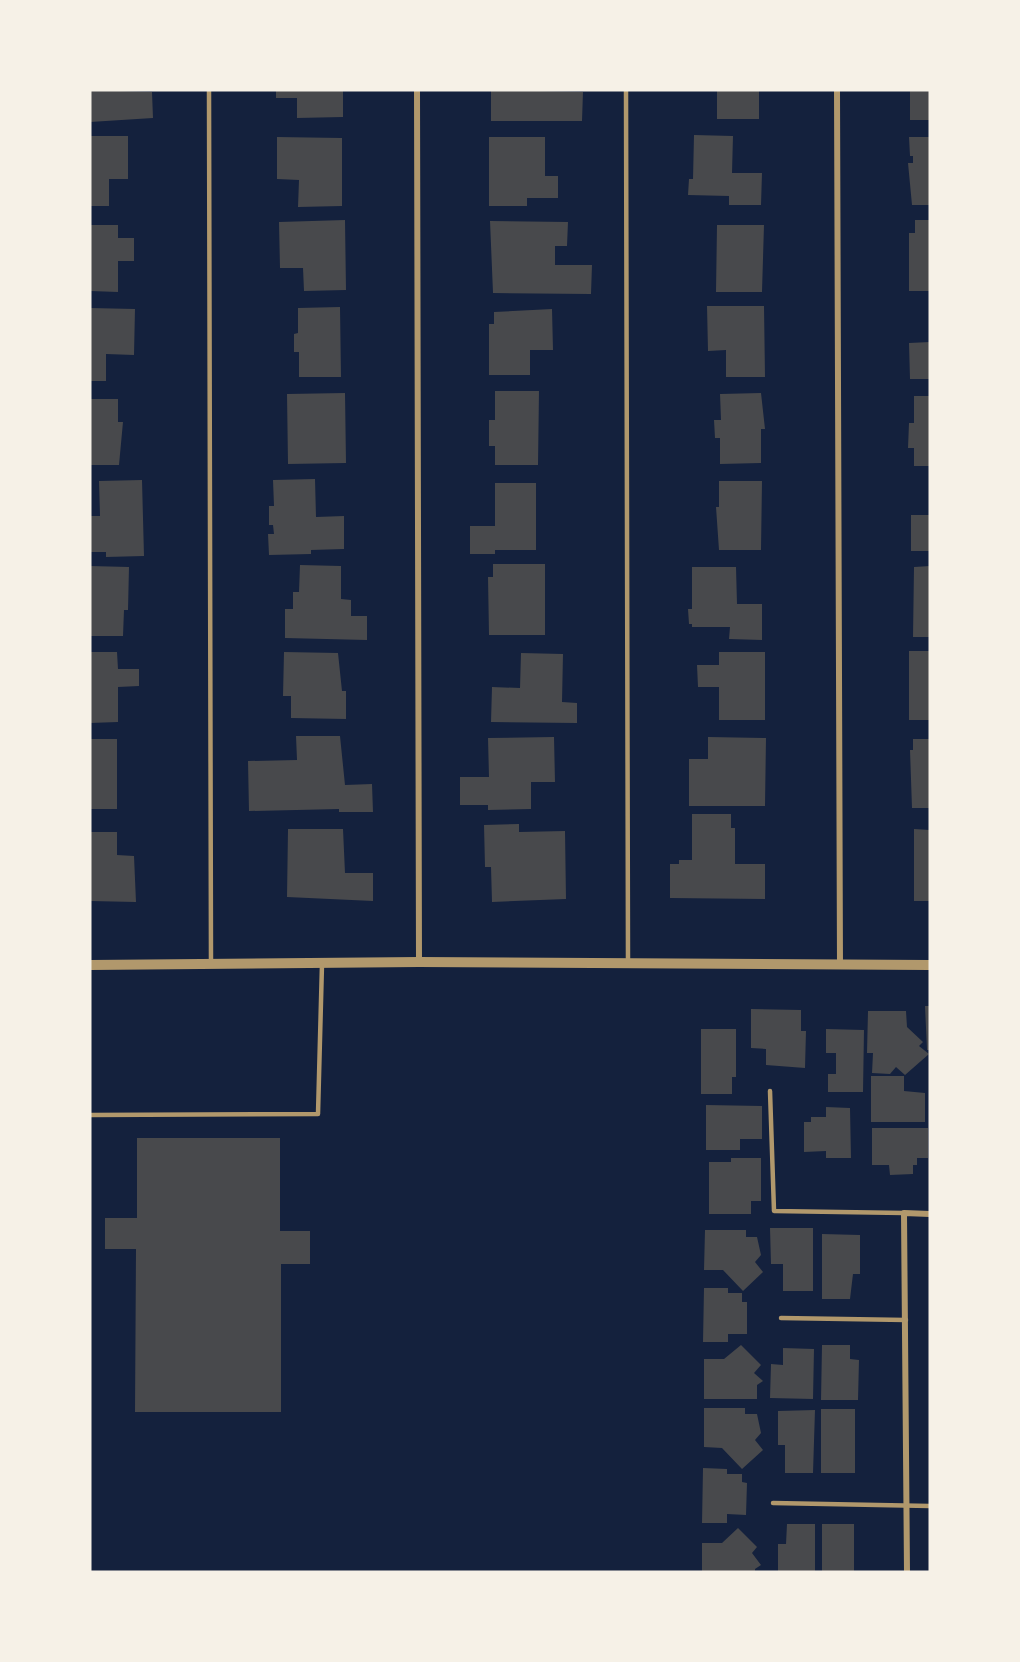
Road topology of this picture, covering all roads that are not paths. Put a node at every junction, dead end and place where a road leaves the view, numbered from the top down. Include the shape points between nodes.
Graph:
1 (209, 90) edge
2 (417, 90) edge
3 (626, 90) edge
4 (837, 90) edge
5 (419, 962) junction
6 (628, 962) junction
7 (322, 963) junction
8 (211, 964) junction
9 (840, 964) junction
10 (90, 965) edge
11 (930, 965) edge
12 (770, 1091) dead end
13 (90, 1115) edge
14 (904, 1213) junction
15 (930, 1214) edge
16 (781, 1318) dead end
17 (906, 1320) junction
18 (773, 1503) dead end
19 (909, 1506) junction
20 (930, 1506) edge
21 (907, 1572) edge

1 - 8 lane
2 - 5 street
3 - 6 lane
4 - 9 street
5 - 6 street
5 - 7 street
6 - 9 street
7 - 8 street
7 - 13 lane via 318,1114
8 - 10 street
9 - 11 street
12 - 14 lane via 774,1211
14 - 15 street
14 - 17 street
16 - 17 lane
17 - 19 street
18 - 19 lane
19 - 20 lane
19 - 21 street

